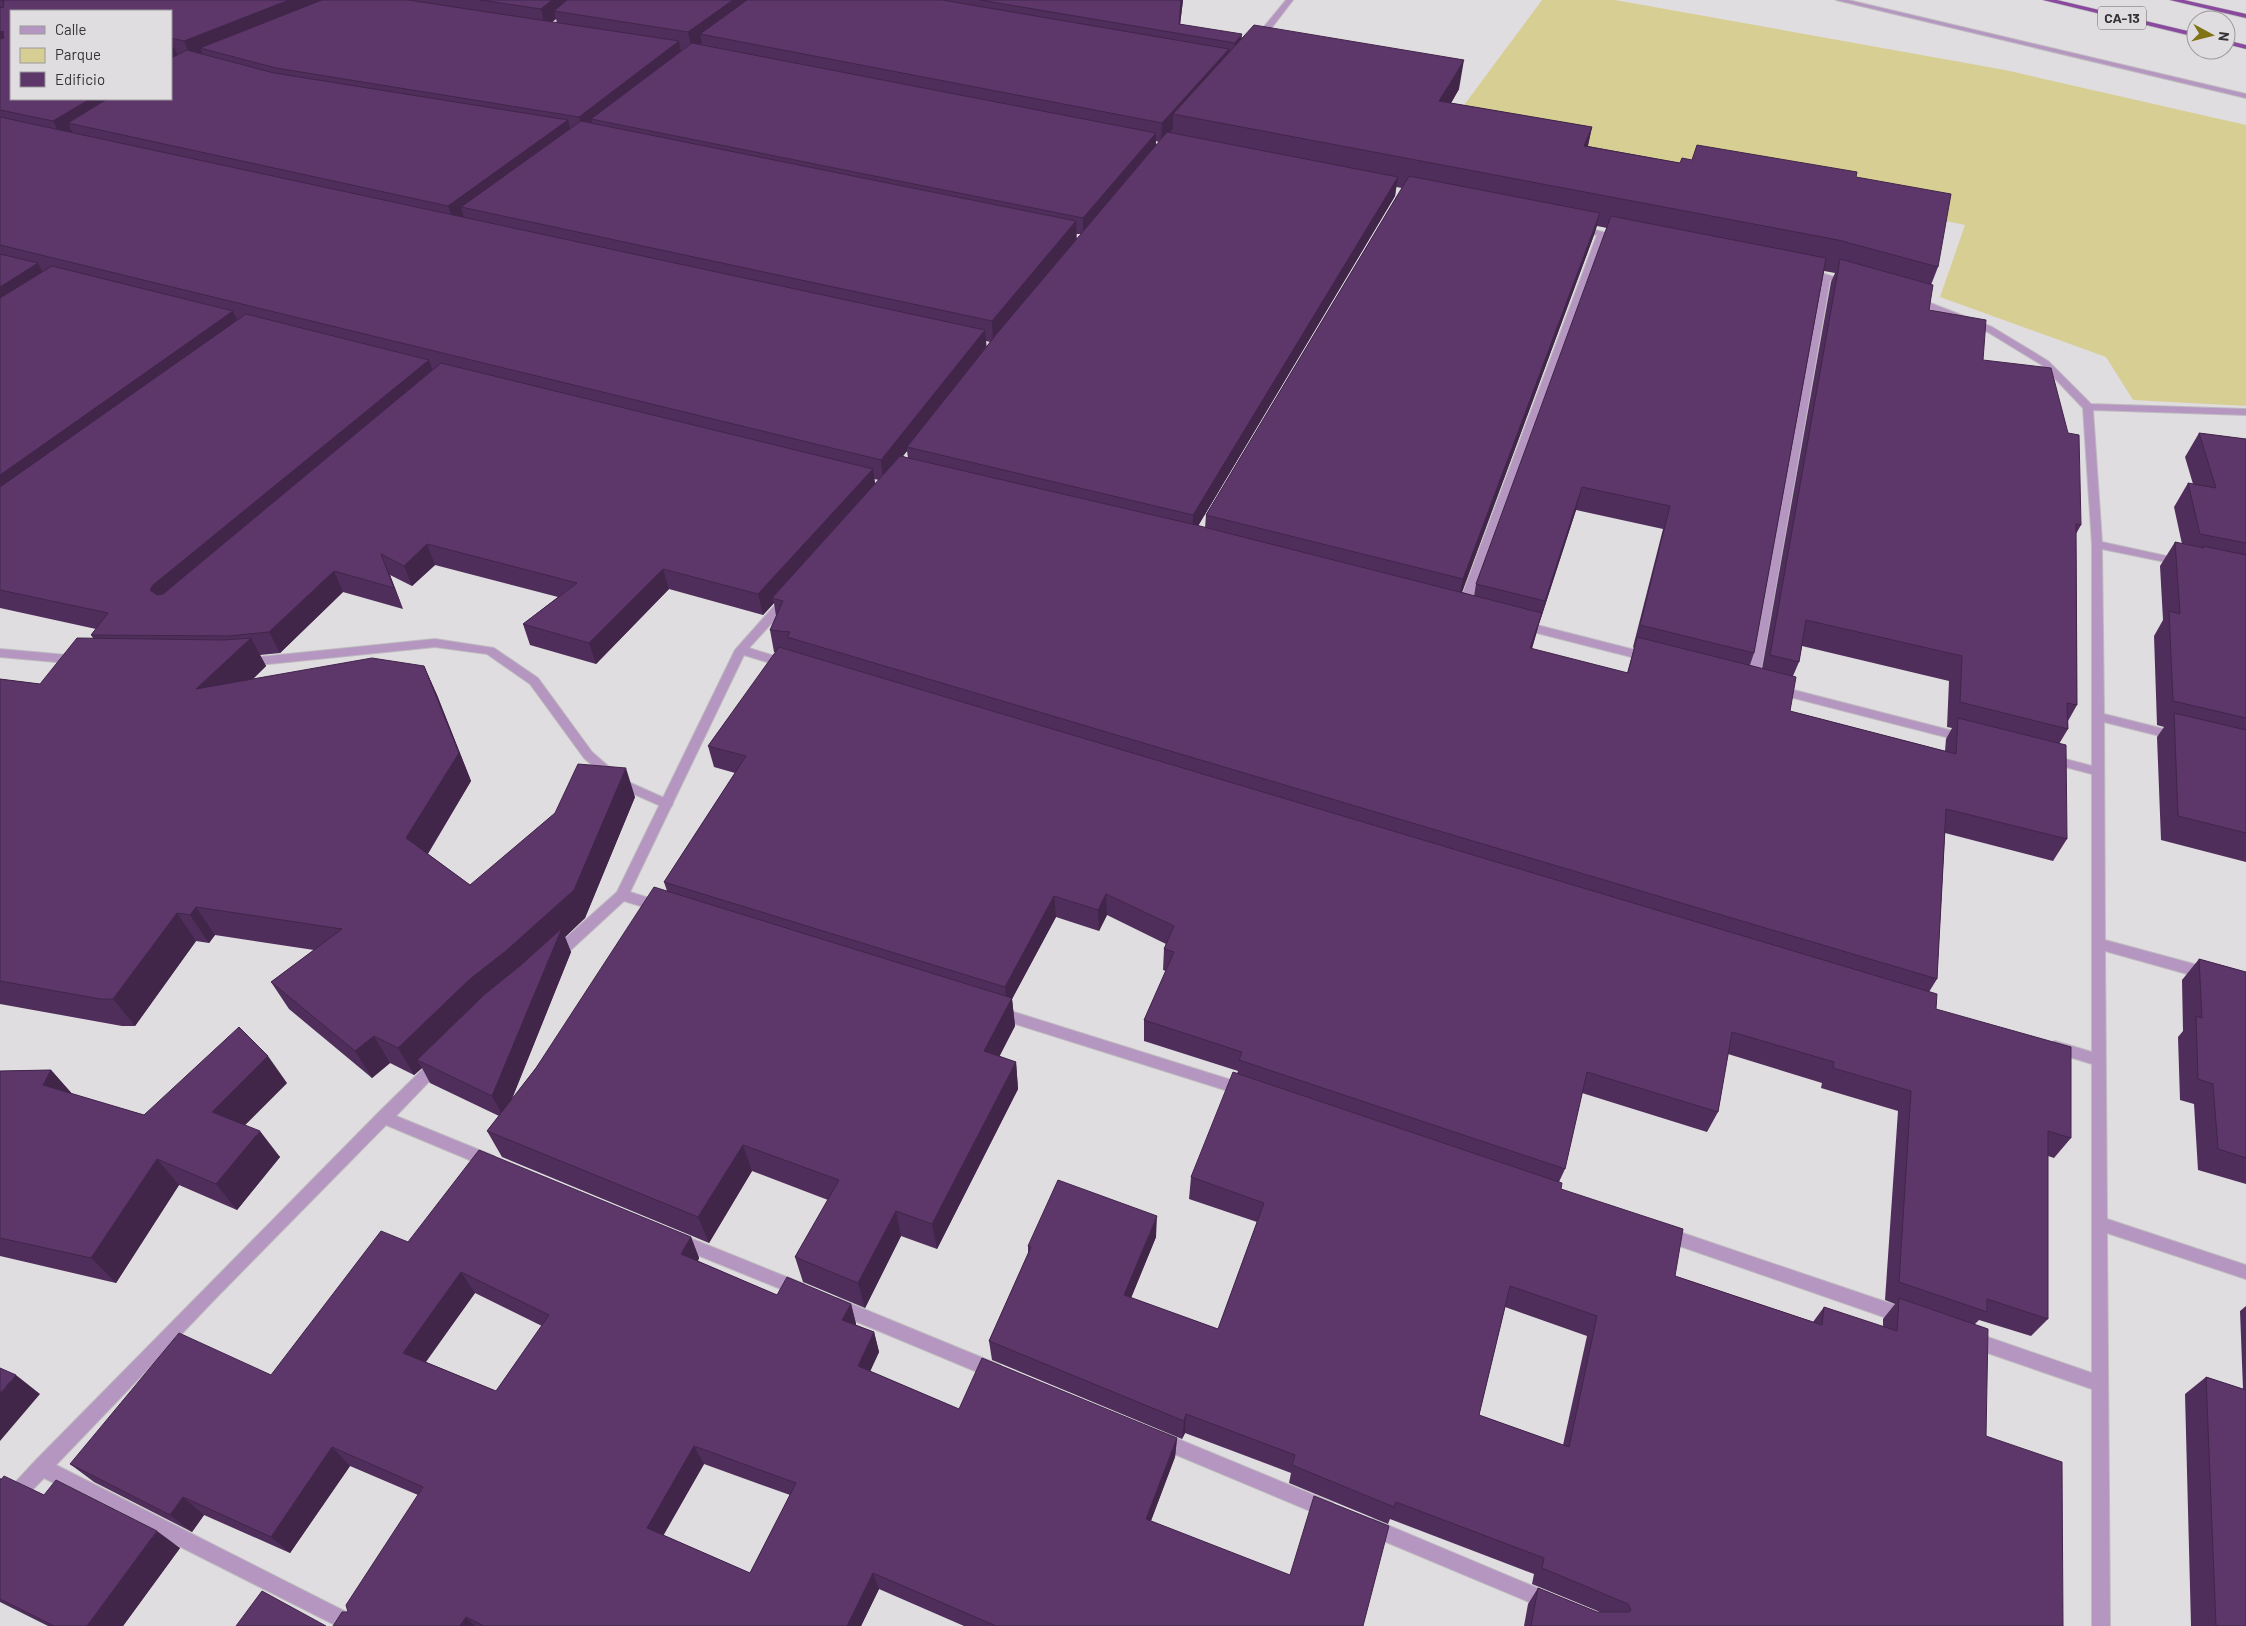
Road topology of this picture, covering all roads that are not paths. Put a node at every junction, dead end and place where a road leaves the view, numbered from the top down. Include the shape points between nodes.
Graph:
1 (1290, 0) edge
2 (1839, 0) edge
3 (2047, 0) edge
4 (2174, 0) edge
5 (2246, 16) edge
6 (2186, 33) edge
7 (1249, 51) edge
8 (2246, 96) edge
9 (1573, 228) edge
10 (1602, 233) junction
11 (1631, 239) edge
12 (1797, 270) edge
13 (1826, 276) junction
14 (1862, 286) edge
15 (1906, 298) edge
16 (2088, 407) junction
17 (2246, 412) edge
18 (2097, 544) junction
19 (2190, 564) edge
20 (794, 591) edge
21 (1463, 610) edge
22 (1511, 623) edge
23 (741, 650) junction
24 (0, 653) edge
25 (1656, 659) edge
26 (88, 661) edge
27 (240, 662) edge
28 (798, 668) edge
29 (2098, 717) junction
30 (1974, 740) edge
31 (2191, 740) edge
32 (2041, 757) edge
33 (2099, 772) junction
34 (667, 804) junction
35 (622, 895) junction
36 (678, 913) edge
37 (2100, 944) junction
38 (546, 964) edge
39 (2218, 977) edge
40 (982, 1008) edge
41 (2040, 1043) edge
42 (450, 1052) edge
43 (2098, 1060) junction
44 (1256, 1094) edge
45 (382, 1117) junction
46 (502, 1167) edge
47 (2100, 1224) junction
48 (1650, 1229) edge
49 (668, 1236) edge
50 (2246, 1272) edge
51 (1922, 1322) edge
52 (1960, 1335) edge
53 (1009, 1377) edge
54 (2101, 1384) junction
55 (1147, 1435) edge
56 (41, 1467) junction
57 (0, 1511) edge
58 (1341, 1515) edge
59 (1359, 1523) edge
60 (1562, 1607) edge
61 (356, 1626) edge
62 (2102, 1626) edge

1 - 7 street
2 - 8 street
3 - 6 highway, CA-13
4 - 5 highway
9 - 10 street
10 - 11 street
10 - 21 street
12 - 13 street
13 - 14 street
13 - 30 street via 1748,682
15 - 16 street via 1989,329 2045,363
16 - 17 street
16 - 18 street
18 - 19 street
18 - 29 street
20 - 23 street
22 - 25 street
23 - 28 street
23 - 34 street
24 - 26 street
27 - 34 street via 435,643 490,651 534,681 588,755 620,783
29 - 31 street
29 - 33 street
32 - 33 street
33 - 37 street
34 - 35 street
35 - 36 street
35 - 38 street
37 - 39 street
37 - 43 street
40 - 44 street
41 - 43 street
42 - 45 street
43 - 47 street
45 - 46 street
45 - 56 street
47 - 50 street
47 - 54 street
48 - 51 street
49 - 53 street
52 - 54 street
54 - 62 street
55 - 58 street
56 - 57 street
56 - 61 street
59 - 60 street

